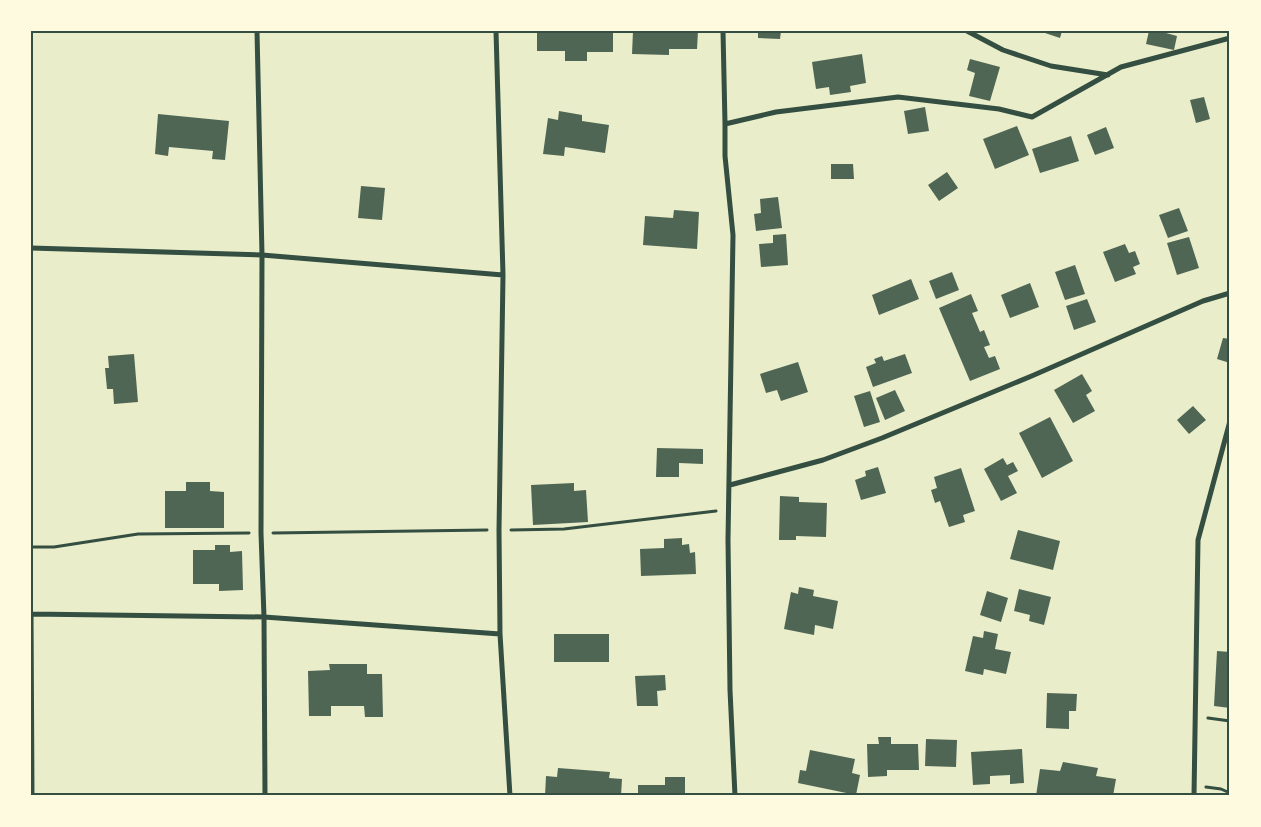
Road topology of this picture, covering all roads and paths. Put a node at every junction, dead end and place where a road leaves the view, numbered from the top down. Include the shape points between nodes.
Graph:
1 (256, 31) edge
2 (496, 31) edge
3 (723, 31) edge
4 (967, 31) edge
5 (1230, 38) edge
6 (1109, 75) junction
7 (726, 124) junction
8 (31, 248) edge
9 (262, 255) junction
10 (502, 275) junction
11 (1230, 293) edge
12 (1230, 421) edge
13 (730, 486) junction
14 (729, 510) junction
15 (499, 530) junction
16 (261, 533) junction
17 (31, 547) edge
18 (31, 613) edge
19 (264, 617) junction
20 (500, 634) junction
21 (1224, 720) dead end
22 (1230, 721) edge
23 (32, 796) edge
24 (265, 796) edge
25 (510, 796) edge
26 (735, 796) edge
27 (1194, 796) edge

1 - 9 street
2 - 10 street
3 - 7 street
4 - 6 street via 1003,50 1051,66
5 - 6 street via 1121,67
6 - 7 street via 1032,117 999,108 898,97 776,112
7 - 13 street via 725,156 733,235
8 - 9 street
9 - 10 street
9 - 16 street
10 - 15 street
11 - 13 street via 1203,301 882,438 823,460
12 - 27 street via 1198,540
13 - 14 street
14 - 15 path via 564,530
14 - 26 street via 730,690
15 - 16 path
15 - 20 street
16 - 17 path via 138,534 54,547
16 - 19 street
18 - 19 street
18 - 23 street
19 - 20 street
19 - 24 street
20 - 25 street
21 - 22 path

